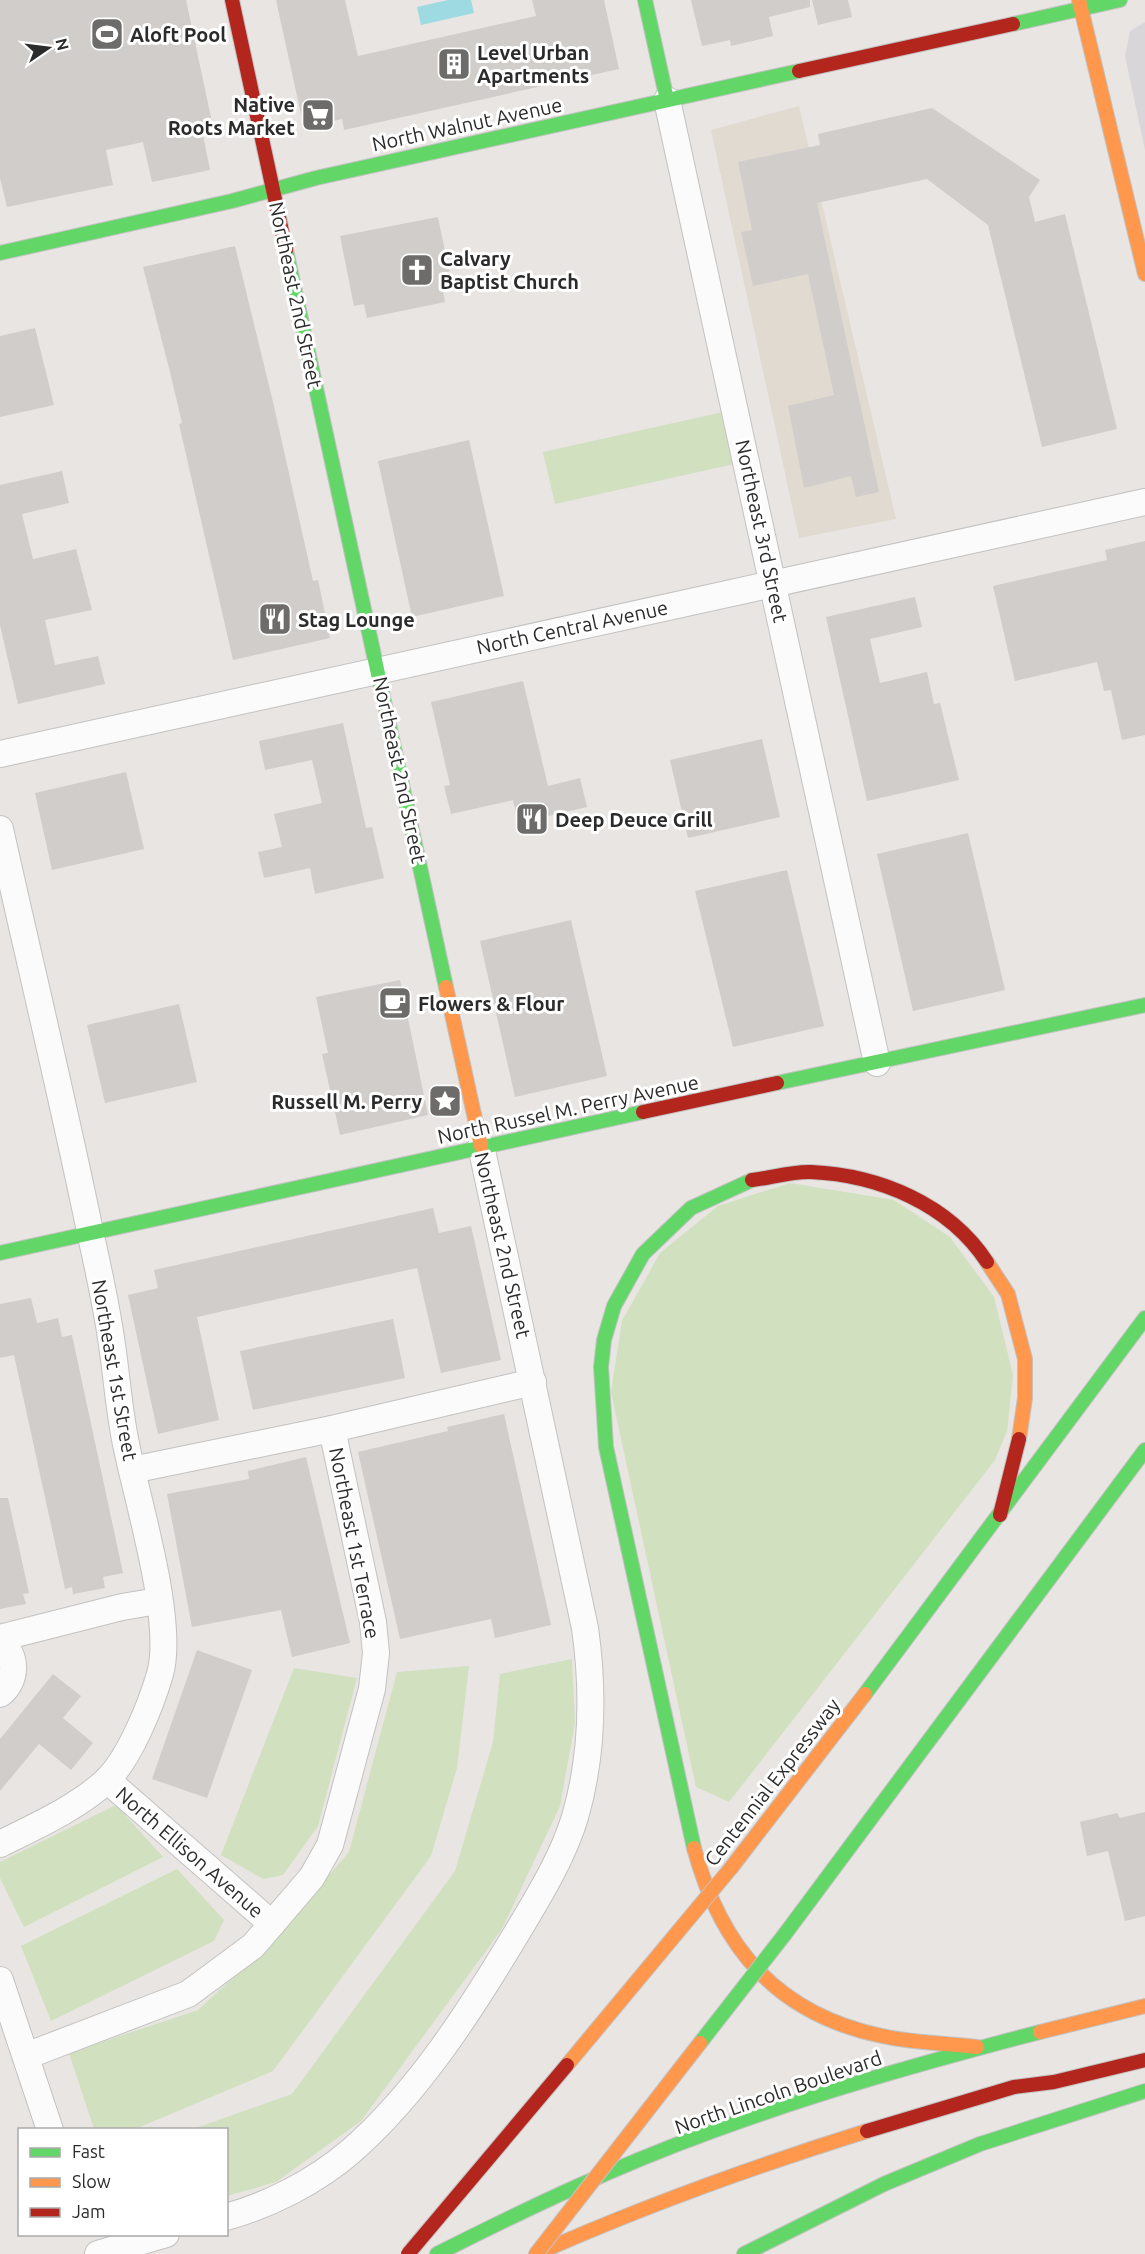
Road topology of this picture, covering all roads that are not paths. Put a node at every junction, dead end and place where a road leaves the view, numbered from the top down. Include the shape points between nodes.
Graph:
1 (232, 0) edge
2 (645, 0) edge
3 (1120, 0) edge
4 (1080, 5) edge
5 (667, 100) junction
6 (273, 189) junction
7 (0, 253) edge
8 (1145, 274) edge
9 (1145, 502) edge
10 (773, 583) junction
11 (379, 671) junction
12 (0, 754) edge
13 (0, 829) edge
14 (1145, 1005) edge
15 (876, 1063) junction
16 (481, 1146) junction
17 (91, 1234) junction
18 (0, 1253) edge
19 (1145, 1318) edge
20 (533, 1382) junction
21 (332, 1429) junction
22 (1145, 1450) edge
23 (132, 1470) junction
24 (1000, 1515) junction
25 (159, 1601) junction
26 (0, 1640) edge
27 (0, 1694) edge
28 (107, 1780) junction
29 (0, 1844) edge
30 (272, 1924) junction
31 (0, 1980) edge
32 (1145, 2007) edge
33 (977, 2047) junction
34 (26, 2056) junction
35 (1145, 2060) edge
36 (1145, 2091) edge
37 (49, 2128) edge
38 (228, 2216) edge
39 (86, 2236) edge
40 (162, 2236) edge
41 (92, 2254) edge
42 (98, 2254) edge
43 (408, 2254) edge
44 (437, 2254) edge
45 (536, 2254) edge
46 (744, 2254) edge

1 - 6 main road, Northeast 2nd Street
2 - 5 main road, Northeast 3rd Street
3 - 4 main road, North Walnut Avenue
4 - 5 main road, North Walnut Avenue
4 - 8 main road
5 - 6 main road, North Walnut Avenue
5 - 10 street, Northeast 3rd Street
6 - 7 main road, North Walnut Avenue
6 - 11 main road, Northeast 2nd Street
9 - 10 street, North Central Avenue
10 - 11 street, North Central Avenue
10 - 15 street, Northeast 3rd Street
11 - 12 street, North Central Avenue
11 - 16 main road, Northeast 2nd Street
13 - 17 street, Northeast 1st Street
14 - 15 main road, North Russel M. Perry Avenue
15 - 16 main road, North Russel M. Perry Avenue
16 - 17 main road, North Russel M. Perry Avenue
16 - 20 street, Northeast 2nd Street
17 - 18 main road, North Russel M. Perry Avenue
17 - 23 street, Northeast 1st Street
19 - 24 main road, Centennial Expressway
20 - 21 street
20 - 38 street, Northeast 2nd Street via 591,1666 590,1743 574,1819 542,1890 473,2007 387,2116 349,2153 289,2192
21 - 23 street
21 - 30 street, Northeast 1st Terrace via 373,1622 376,1653 372,1689 330,1845 312,1877
22 - 45 main road, bridge via 785,1934
23 - 25 street, Northeast 1st Street
24 - 33 main road via 1022,1420 1025,1360 1020,1330 1012,1303 987,1258 943,1213 915,1196 859,1176 826,1171 764,1176 700,1202 672,1222 635,1264 620,1291 600,1361 606,1448 690,1835 717,1916 732,1941 768,1983 810,2012 882,2036
24 - 43 main road, Centennial Expressway, bridge via 731,1868
25 - 26 street
25 - 28 street, Northeast 1st Street via 161,1670 138,1731
26 - 27 street via 12,1659 14,1671 11,1682
28 - 29 street, Northeast 1st Street via 79,1802
28 - 30 street, North Ellison Avenue
30 - 34 street, Northeast 1st Terrace via 253,1946 188,1994
31 - 34 street
32 - 33 main road, North Lincoln Boulevard
33 - 44 main road, North Lincoln Boulevard via 747,2118 520,2213
34 - 37 street
35 - 45 main road via 948,2104 627,2213
36 - 46 main road via 969,2148 884,2184
39 - 41 street
40 - 42 street

